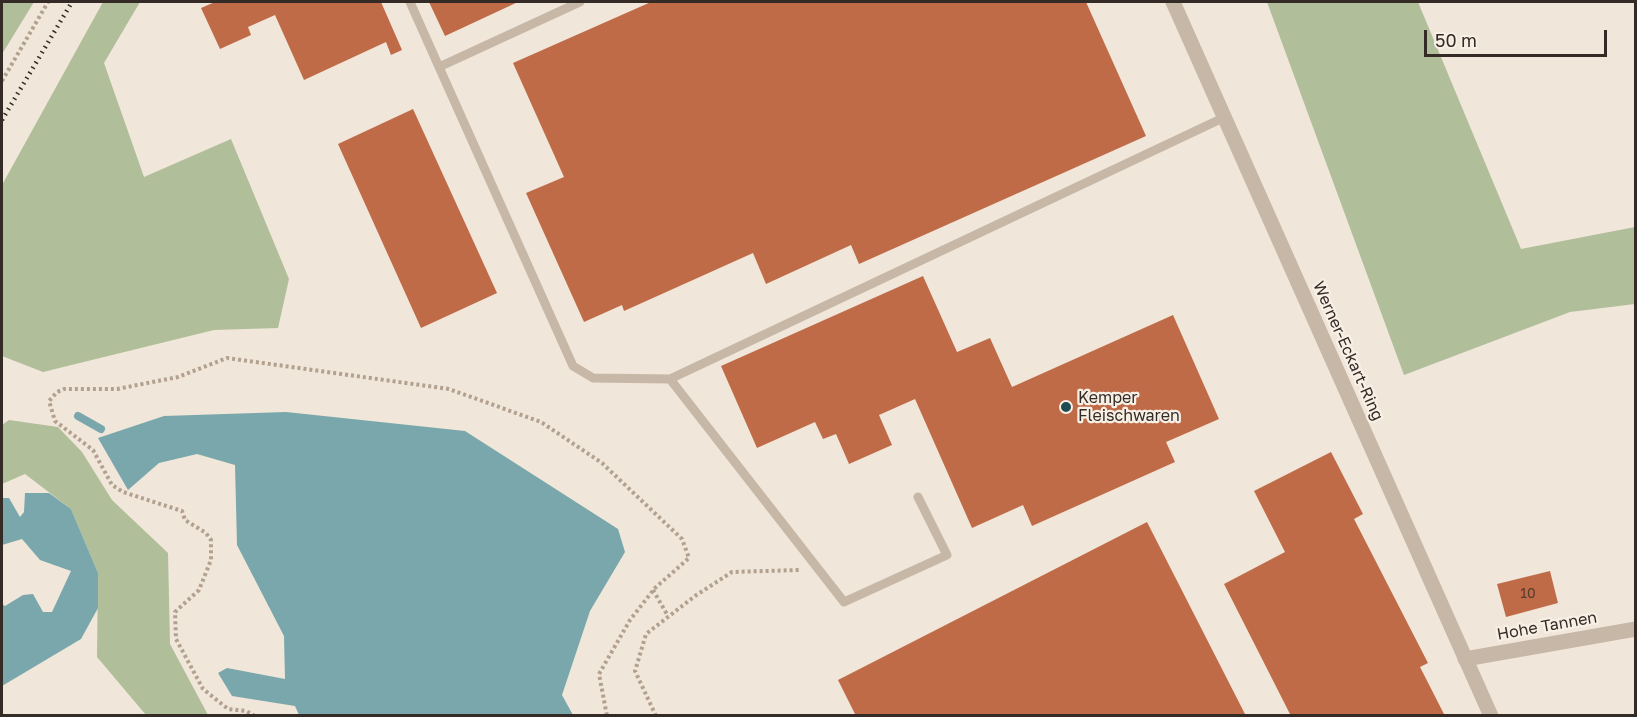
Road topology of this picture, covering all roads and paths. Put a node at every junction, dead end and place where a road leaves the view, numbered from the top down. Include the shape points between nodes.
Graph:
1 (48, 2) edge
2 (410, 2) edge
3 (580, 2) edge
4 (1173, 2) edge
5 (440, 67) junction
6 (2, 81) edge
7 (1225, 117) junction
8 (670, 379) junction
9 (918, 497) dead end
10 (818, 570) junction
11 (653, 590) junction
12 (668, 616) junction
13 (1635, 629) edge
14 (1465, 659) junction
15 (255, 716) edge
16 (607, 716) edge
17 (656, 716) edge
18 (1491, 716) edge

1 - 6 path
2 - 5 lane
3 - 5 lane
4 - 7 street, Werner-Eckart-Ring
5 - 8 lane via 573,366 592,378
7 - 8 lane
7 - 14 street, Werner-Eckart-Ring
8 - 10 lane
9 - 10 lane via 947,555 844,602
10 - 12 path via 732,572
11 - 12 path
11 - 15 path via 689,558 682,540 602,463 541,422 449,389 227,358 178,377 117,389 57,392 49,401 55,421 93,450 112,485 182,511 185,520 211,540 211,560 199,590 176,612 176,639 202,689 228,709
11 - 16 path via 630,620 599,674
12 - 17 path via 646,634 635,670
13 - 14 street, Hohe Tannen
14 - 18 street, Werner-Eckart-Ring

